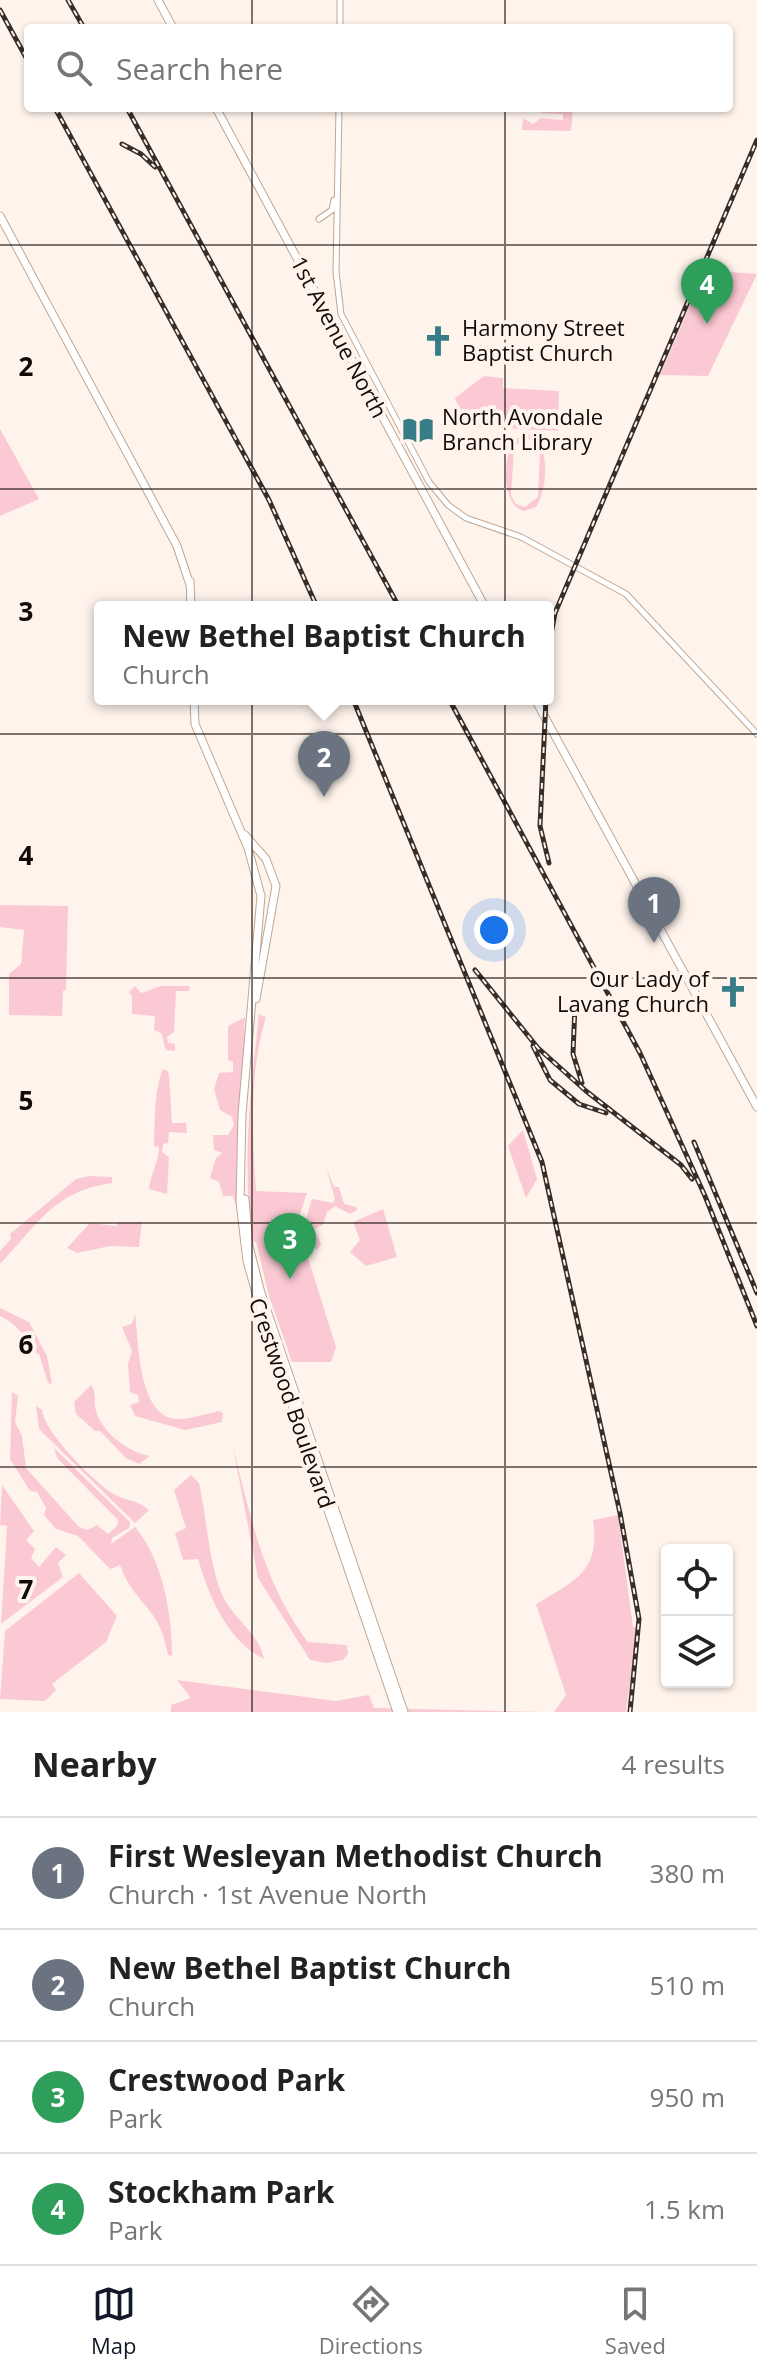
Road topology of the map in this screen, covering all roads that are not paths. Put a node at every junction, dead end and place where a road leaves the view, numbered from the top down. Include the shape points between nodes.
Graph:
1 (158, 0) edge
2 (340, 0) edge
3 (171, 24) edge
4 (340, 24) edge
5 (218, 112) edge
6 (339, 112) edge
7 (337, 188) junction
8 (0, 216) edge
9 (319, 219) dead end
10 (191, 601) edge
11 (482, 601) edge
12 (194, 705) edge
13 (538, 705) edge
14 (757, 734) edge
15 (241, 830) junction
16 (757, 1107) edge
17 (397, 1712) edge
18 (404, 1712) edge

1 - 3 main road
2 - 4 main road
5 - 11 main road, 1st Avenue North
6 - 7 main road
7 - 9 main road via 334,206
7 - 14 main road via 341,314 437,493 466,518 521,537 626,594
8 - 10 main road via 183,550
12 - 15 main road, Crestwood Boulevard via 195,724
13 - 16 main road
15 - 17 main road, Crestwood Boulevard via 261,906 242,1114 240,1202 247,1261
15 - 18 main road, Crestwood Boulevard via 266,859 276,892 257,992 248,1084 244,1180 249,1246

